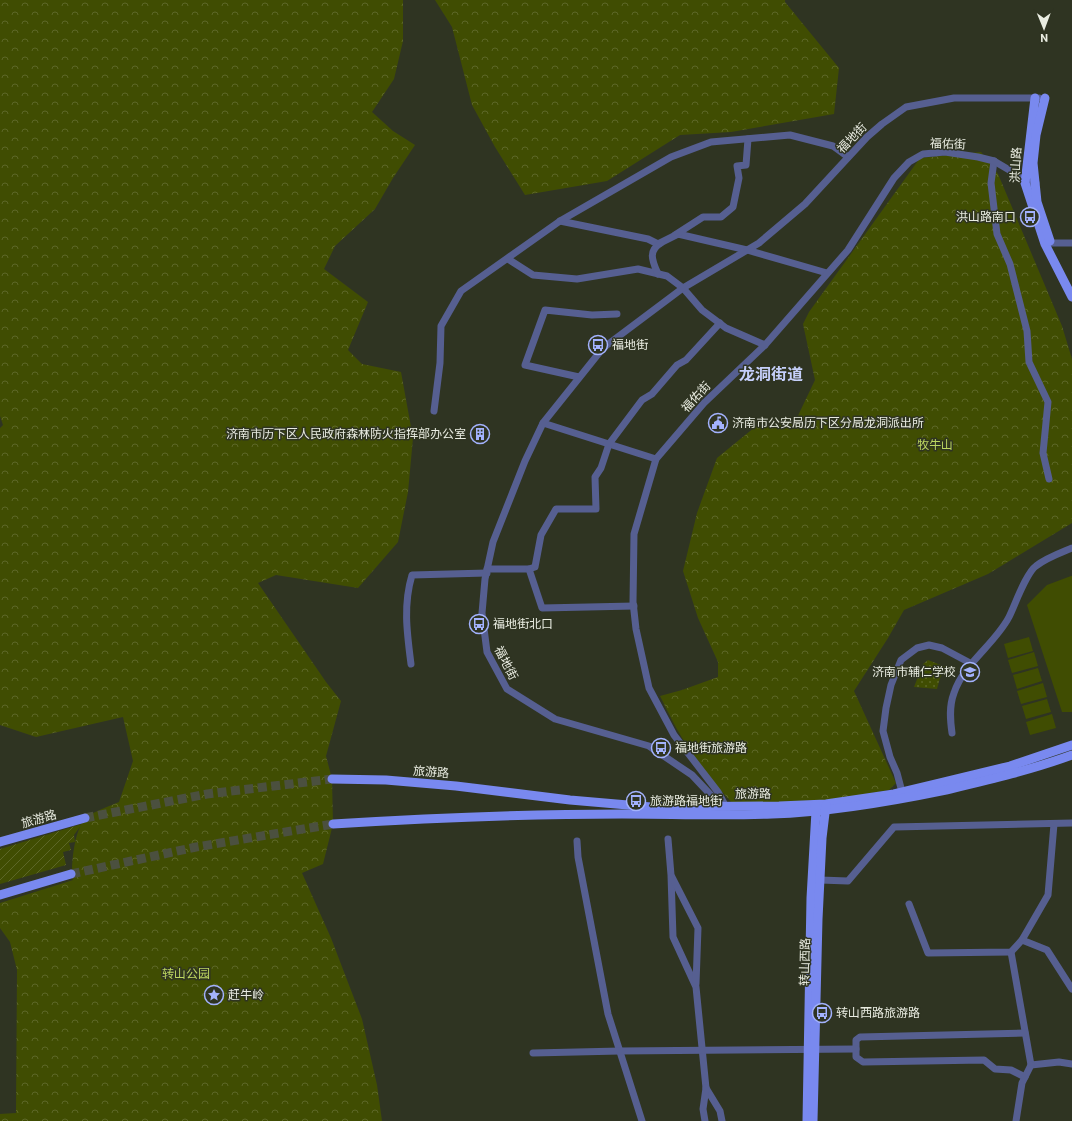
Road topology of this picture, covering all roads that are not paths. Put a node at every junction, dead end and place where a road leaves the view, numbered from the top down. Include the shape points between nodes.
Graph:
1 (1035, 98) junction
2 (1045, 98) joint
3 (748, 139) junction
4 (848, 157) junction
5 (994, 161) junction
6 (1025, 183) junction
7 (1036, 184) junction
8 (560, 221) junction
9 (678, 234) junction
10 (1051, 243) junction
11 (1072, 243) edge
12 (658, 244) junction
13 (747, 250) junction
14 (508, 259) junction
15 (658, 274) junction
16 (827, 274) junction
17 (1072, 286) edge
18 (683, 288) junction
19 (1072, 297) edge
20 (617, 314) dead end
21 (720, 323) junction
22 (765, 345) junction
23 (579, 377) junction
24 (434, 411) dead end
25 (543, 423) junction
26 (609, 444) junction
27 (656, 459) junction
28 (1049, 479) dead end
29 (1072, 548) edge
30 (529, 569) junction
31 (487, 571) junction
32 (634, 606) junction
33 (411, 664) dead end
34 (972, 664) junction
35 (952, 733) dead end
36 (1072, 745) edge
37 (1072, 755) edge
38 (332, 779) tunnel mouth
39 (902, 792) junction
40 (821, 807) junction
41 (726, 809) junction
42 (85, 818) tunnel mouth
43 (1072, 823) edge
44 (333, 824) tunnel mouth
45 (1054, 824) junction
46 (668, 839) dead end
47 (577, 841) dead end
48 (0, 842) edge
49 (71, 874) tunnel mouth
50 (672, 874) junction
51 (820, 880) junction
52 (0, 895) edge
53 (910, 904) dead end
54 (1022, 940) junction
55 (1011, 952) junction
56 (696, 988) junction
57 (1072, 989) edge
58 (1025, 1033) junction
59 (812, 1049) junction
60 (856, 1049) junction
61 (702, 1050) junction
62 (620, 1051) junction
63 (533, 1053) dead end
64 (1072, 1064) edge
65 (1031, 1065) junction
66 (1025, 1076) junction
67 (706, 1088) junction
68 (642, 1121) edge
69 (705, 1121) edge
70 (722, 1121) edge
71 (806, 1121) edge
72 (813, 1121) edge
73 (1016, 1121) edge

1 - 2 street, 福地街
1 - 4 street, 福地街 via 954,98 906,108 882,124
1 - 6 main road, 洪山路
2 - 7 main road, 洪山路 via 1036,135 1033,163
3 - 4 street via 790,135 833,146
3 - 8 street via 711,142 671,157
3 - 9 street via 746,165 737,166 739,178 733,207 721,217 703,217
4 - 13 street, 福地街 via 805,204
5 - 6 street, 福佑街 via 1016,174
5 - 16 street, 福佑街 via 944,152 923,154 909,162 894,178 851,246
5 - 28 street via 991,183 997,234 1010,264 1027,331 1028,362 1048,402 1043,453
6 - 7 street
6 - 19 main road, 洪山路 via 1045,244
7 - 10 main road, 洪山路 via 1038,202
8 - 12 street via 648,239
8 - 14 street
9 - 12 street
9 - 13 street
10 - 11 street
10 - 17 main road, 洪山路
12 - 15 street via 652,252 652,261
13 - 16 street
13 - 18 street, 福地街
14 - 15 street via 533,275 577,279 638,269
14 - 24 street via 461,291 441,326 440,363
15 - 18 street via 667,276
16 - 22 street, 福佑街
18 - 21 street via 702,310
18 - 23 street, 福地街 via 603,348
20 - 23 street via 592,315 545,310 525,365
21 - 22 street
21 - 26 street via 686,360 677,365 652,394 642,400
22 - 27 street, 福佑街 via 704,403
23 - 25 street, 福地街
25 - 26 street
25 - 31 street, 福地街 via 496,534
26 - 27 street
26 - 30 street via 601,468 595,477 596,508 556,509 541,535 535,567
27 - 32 street, 福佑街 via 634,534
29 - 34 street via 1035,566 1008,618
30 - 31 street
30 - 32 street via 542,608
31 - 33 street via 412,575 406,603
31 - 41 street, 福地街 via 482,613 487,652 507,689 556,719 649,746 692,775
32 - 41 street, 福佑街 via 636,629 649,688 674,735 718,792
34 - 35 street via 963,674 953,694 949,715
34 - 39 street via 942,648 929,645 917,648 901,660 891,686 884,731
36 - 39 main road, 旅游路 via 1010,766
37 - 40 main road, 旅游路 via 1048,764 903,799
38 - 41 main road, 旅游路 via 386,780 456,786 651,807
39 - 40 main road, 旅游路
40 - 41 main road, 旅游路 via 772,814
40 - 51 main road, 转山西路
40 - 59 main road, 转山西路 via 812,868
41 - 44 main road, 旅游路 via 622,814 476,816
42 - 48 main road, 旅游路
43 - 45 street
45 - 51 street via 894,827 848,880
45 - 54 street via 1048,896
46 - 50 street
47 - 62 street via 608,1014
49 - 52 main road
50 - 56 street via 672,937
50 - 56 street via 698,928
51 - 59 main road, 转山西路
53 - 55 street via 928,953
54 - 55 street
54 - 57 street via 1047,950
55 - 58 street
56 - 61 street
58 - 60 street via 860,1037 856,1040
58 - 65 street
59 - 60 street
59 - 61 street
59 - 71 main road, 转山西路
59 - 72 main road, 转山西路
60 - 66 street via 856,1057 863,1062 984,1060 995,1069 1011,1070
61 - 62 street
61 - 67 street
62 - 63 street
62 - 68 street
64 - 65 street via 1058,1062
65 - 66 street
66 - 73 street
67 - 69 street via 703,1109
67 - 70 street via 720,1112

